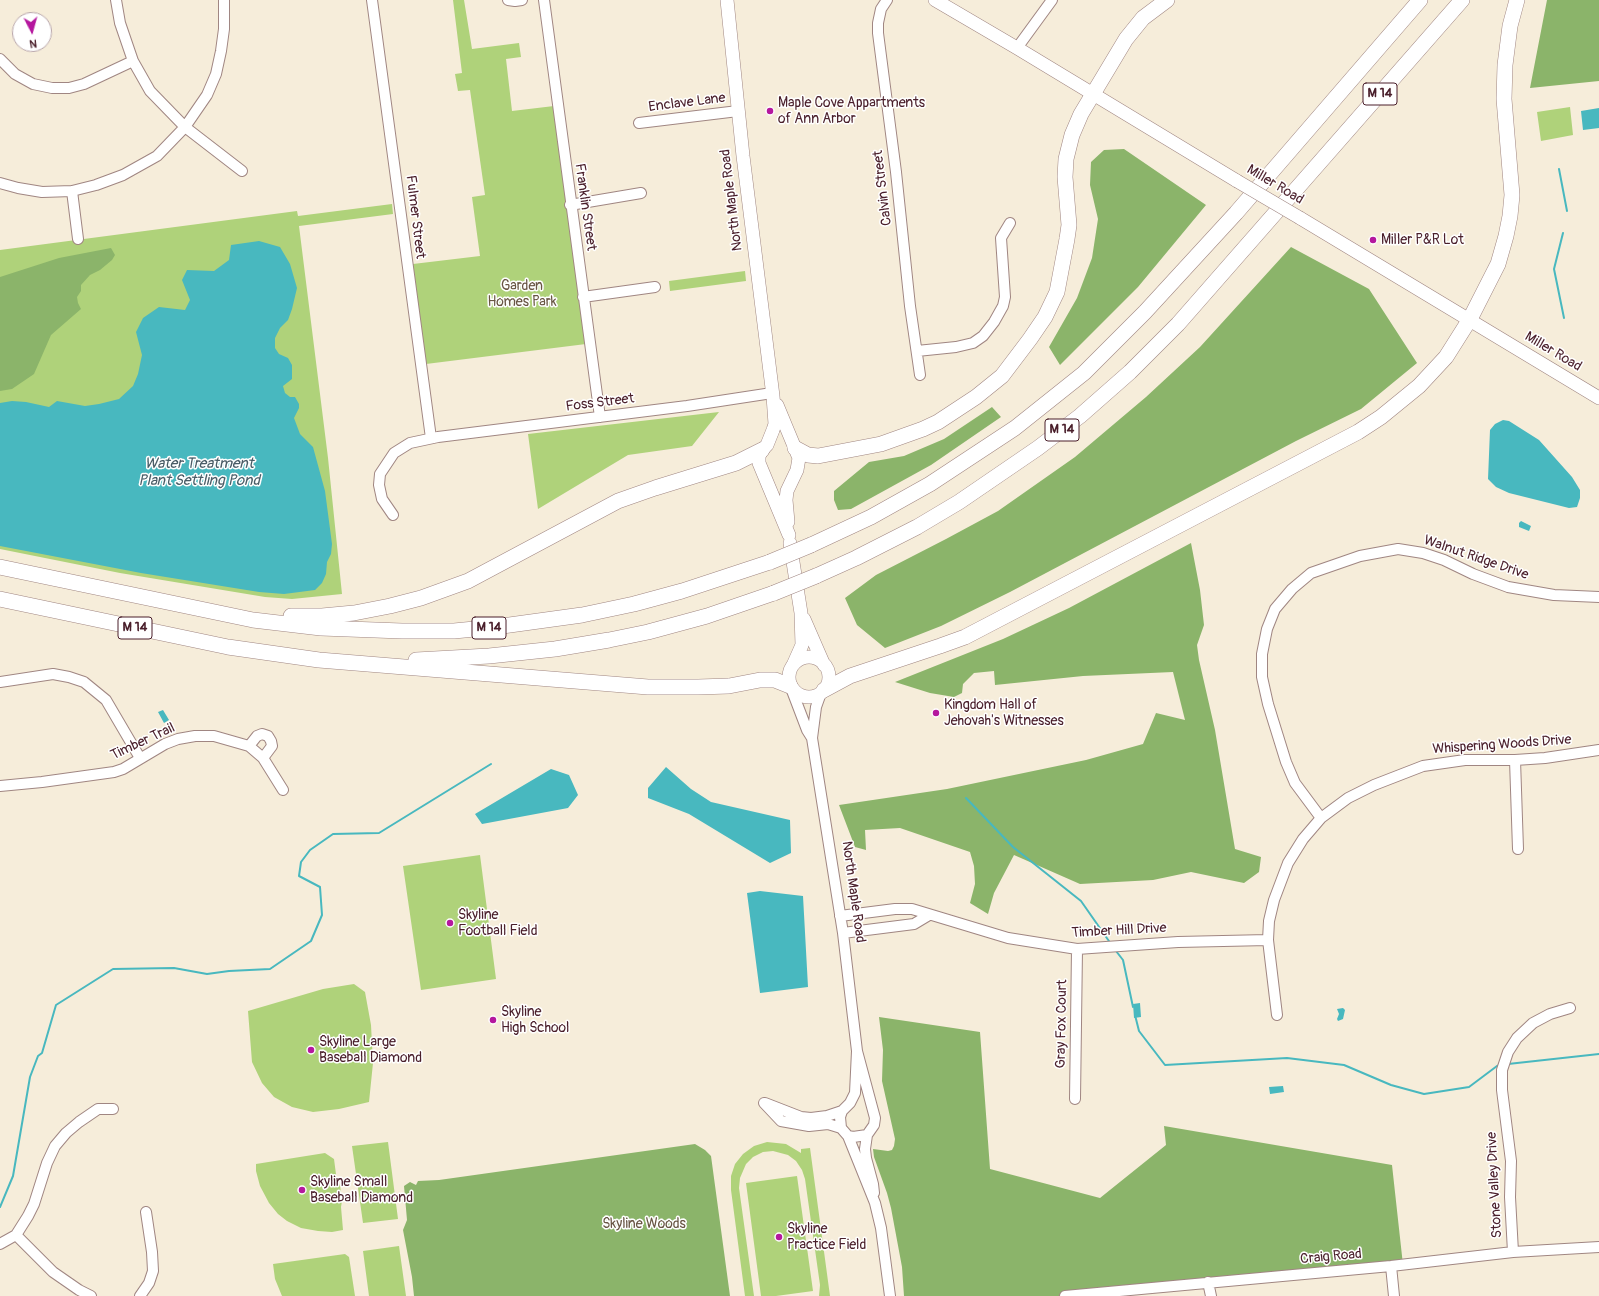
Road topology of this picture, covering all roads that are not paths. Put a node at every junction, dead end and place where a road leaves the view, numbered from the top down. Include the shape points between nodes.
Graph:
1 (116, 0) edge
2 (224, 0) edge
3 (372, 0) edge
4 (508, 0) edge
5 (522, 0) edge
6 (544, 0) edge
7 (727, 0) edge
8 (886, 0) edge
9 (935, 0) edge
10 (1052, 0) edge
11 (1167, 0) edge
12 (1420, 0) edge
13 (1462, 0) edge
14 (1517, 0) edge
15 (1017, 48) junction
16 (0, 59) edge
17 (134, 61) junction
18 (1093, 94) junction
19 (738, 110) junction
20 (639, 123) dead end
21 (185, 128) junction
22 (242, 171) dead end
23 (0, 183) edge
24 (72, 191) junction
25 (641, 193) dead end
26 (570, 205) junction
27 (1010, 223) dead end
28 (78, 239) dead end
29 (655, 287) dead end
30 (583, 298) junction
31 (1470, 320) junction
32 (917, 351) junction
33 (920, 375) dead end
34 (773, 394) junction
35 (1599, 398) edge
36 (600, 417) junction
37 (431, 438) junction
38 (764, 447) junction
39 (794, 447) junction
40 (794, 474) junction
41 (765, 475) junction
42 (393, 515) dead end
43 (789, 535) junction
44 (0, 567) edge
45 (1599, 597) edge
46 (0, 599) edge
47 (202, 610) junction
48 (802, 613) junction
49 (319, 660) junction
50 (794, 663) junction
51 (824, 665) junction
52 (0, 682) edge
53 (790, 687) junction
54 (823, 692) junction
55 (812, 738) junction
56 (248, 746) junction
57 (1599, 750) edge
58 (140, 758) junction
59 (263, 758) junction
60 (1515, 760) junction
61 (0, 786) edge
62 (283, 790) dead end
63 (1321, 818) junction
64 (1518, 849) dead end
65 (929, 915) junction
66 (840, 916) junction
67 (843, 933) junction
68 (1268, 940) junction
69 (1077, 950) junction
70 (1570, 1008) dead end
71 (1276, 1015) dead end
72 (857, 1051) junction
73 (1075, 1099) dead end
74 (850, 1103) junction
75 (870, 1106) junction
76 (114, 1109) dead end
77 (842, 1110) junction
78 (844, 1132) junction
79 (867, 1135) junction
80 (874, 1203) junction
81 (146, 1212) dead end
82 (16, 1235) junction
83 (0, 1244) edge
84 (1599, 1246) edge
85 (1513, 1252) junction
86 (1391, 1266) junction
87 (1208, 1282) junction
88 (90, 1296) edge
89 (140, 1296) edge
90 (890, 1296) edge
91 (1065, 1296) edge
92 (1211, 1296) edge
93 (1394, 1296) edge

1 - 17 street via 120,23
2 - 21 street via 224,29 216,74 207,95
3 - 37 street, Fulmer Street
4 - 5 street
6 - 26 street, Franklin Street
7 - 19 main road, North Maple Road
8 - 32 street, Calvin Street via 881,9 878,33
9 - 15 main road, Miller Road
10 - 15 street
11 - 18 highway via 1143,18 1126,39
12 - 47 highway, M 14, bridge via 1236,213 1145,312 1084,373 1015,428 946,474 897,504 842,532 721,579 634,604 582,615 495,627 454,631 320,628 253,620
13 - 49 highway, M 14, bridge via 1183,318 1130,372 1080,416 1038,448 959,502 917,527 856,558 774,593 707,616 648,632 555,649 489,656 424,660
14 - 31 highway via 1510,26 1504,99 1512,195 1510,216 1498,264
15 - 18 main road, Miller Road
16 - 17 street via 15,74 33,84 52,88 69,88 84,84
17 - 21 street via 150,91
18 - 31 main road, Miller Road, bridge
18 - 39 highway via 1081,114 1068,148 1065,177 1069,225 1056,292 1045,317 1002,376 938,422 882,444 818,456 808,455
19 - 20 street, Enclave Lane
19 - 34 main road, North Maple Road
21 - 22 street
21 - 24 street via 157,156 123,175
23 - 24 street via 42,192
24 - 28 street
25 - 26 street
26 - 30 street, Franklin Street
27 - 32 street via 1001,238 1005,298 994,322 983,336 973,343 956,348
29 - 30 street
30 - 36 street, Franklin Street
31 - 35 main road, Miller Road
31 - 54 highway via 1446,357 1419,386 1358,432 965,637 850,676
32 - 33 street, Calvin Street
34 - 36 street, Foss Street
34 - 38 main road, North Maple Road via 775,424
34 - 39 main road, North Maple Road
36 - 37 street, Foss Street
37 - 42 street, Foss Street via 410,442 394,453 380,474 378,485 382,499
38 - 39 main road via 772,442 784,441
38 - 41 main road, North Maple Road via 759,463
38 - 47 highway via 736,463 618,501 468,581 421,598 354,613 322,616 268,616
39 - 40 main road, North Maple Road via 800,458
40 - 41 main road via 776,481
40 - 43 main road, North Maple Road via 786,500
41 - 43 main road, North Maple Road
43 - 48 main road, North Maple Road
44 - 47 highway, M 14
45 - 63 street, Walnut Ridge Drive via 1554,595 1508,587 1423,553 1398,549 1360,556 1311,574 1292,589 1275,609 1267,629 1262,654 1262,677 1286,762 1295,783
46 - 49 highway, M 14 via 228,647
48 - 50 main road, North Maple Road via 802,645
48 - 51 main road, North Maple Road
49 - 53 highway via 648,686 729,686 775,680
50 - 51 main road via 806,657 820,660
50 - 53 main road via 788,673
51 - 54 main road via 829,678
52 - 58 street via 53,674 84,682 106,700
53 - 54 main road via 805,698
53 - 55 street, North Maple Road
54 - 55 street, North Maple Road via 816,707
55 - 66 street, North Maple Road
56 - 58 street, Timber Trail via 214,736 194,736 165,744
56 - 59 street, Timber Trail
56 - 59 street via 257,736 268,736 272,746
57 - 60 street, Whispering Woods Drive
58 - 61 street, Timber Trail via 114,772
59 - 62 street, Timber Trail
60 - 63 street, Whispering Woods Drive via 1465,760 1424,766 1348,798
60 - 64 street
63 - 68 street, Whispering Woods Drive via 1303,839 1283,872 1269,921
65 - 66 street, Timber Hill Drive via 912,909 895,909
65 - 67 street via 914,924
65 - 69 street, Timber Hill Drive via 1008,938
66 - 67 street, North Maple Road
67 - 72 street, North Maple Road
68 - 69 street, Timber Hill Drive via 1178,942
68 - 71 street, Whispering Woods Drive
69 - 73 street, Gray Fox Court
70 - 85 street, Stone Valley Drive via 1533,1023 1517,1038 1508,1052 1502,1070 1511,1161
72 - 74 street, North Maple Road via 855,1093
72 - 75 street, North Maple Road
74 - 75 street via 861,1102
74 - 77 street
75 - 79 street via 875,1118 874,1125
76 - 82 street via 98,1109 66,1133 55,1146 34,1204
77 - 78 street via 840,1117
77 - 78 street via 827,1116 806,1118 764,1103 780,1121 809,1126 828,1124
78 - 79 street via 861,1137
78 - 80 street
79 - 80 street via 866,1158 873,1184
80 - 90 street via 881,1228
81 - 89 street via 153,1271
82 - 83 street
82 - 88 street via 53,1272
84 - 85 street, Craig Road
85 - 86 street, Craig Road
86 - 87 street, Craig Road
86 - 93 street
87 - 91 street, Craig Road
87 - 92 street

